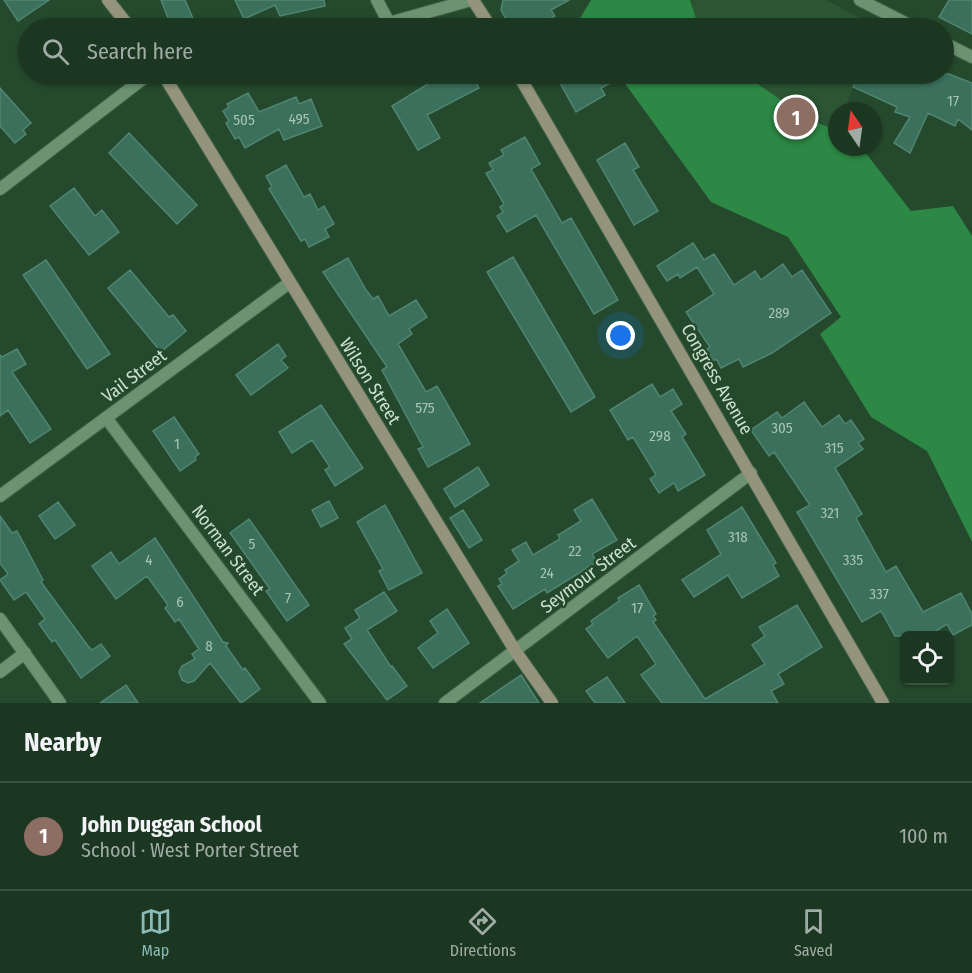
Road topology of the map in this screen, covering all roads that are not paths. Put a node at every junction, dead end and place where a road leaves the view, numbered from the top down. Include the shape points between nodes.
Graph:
1 (108, 0) edge
2 (377, 0) edge
3 (472, 0) edge
4 (860, 0) edge
5 (122, 18) edge
6 (386, 18) edge
7 (413, 18) edge
8 (484, 18) edge
9 (895, 18) edge
10 (954, 48) edge
11 (972, 57) edge
12 (136, 84) edge
13 (169, 84) edge
14 (524, 84) edge
15 (0, 189) edge
16 (289, 284) junction
17 (107, 419) junction
18 (751, 473) junction
19 (0, 496) edge
20 (0, 618) edge
21 (516, 652) junction
22 (25, 653) junction
23 (0, 672) edge
24 (60, 703) edge
25 (320, 703) edge
26 (445, 703) edge
27 (552, 703) edge
28 (883, 703) edge

1 - 5 street
2 - 6 street
3 - 7 street
3 - 8 street
4 - 9 street
10 - 11 street
12 - 15 street
13 - 16 street, Wilson Street
14 - 18 street, Congress Avenue
16 - 17 street, Vail Street
16 - 21 street, Wilson Street
17 - 19 street, Vail Street
17 - 25 street, Norman Street
18 - 21 street, Seymour Street
18 - 28 street, Congress Avenue
20 - 22 street
21 - 26 street, Seymour Street
21 - 27 street, Wilson Street
22 - 23 street
22 - 24 street

